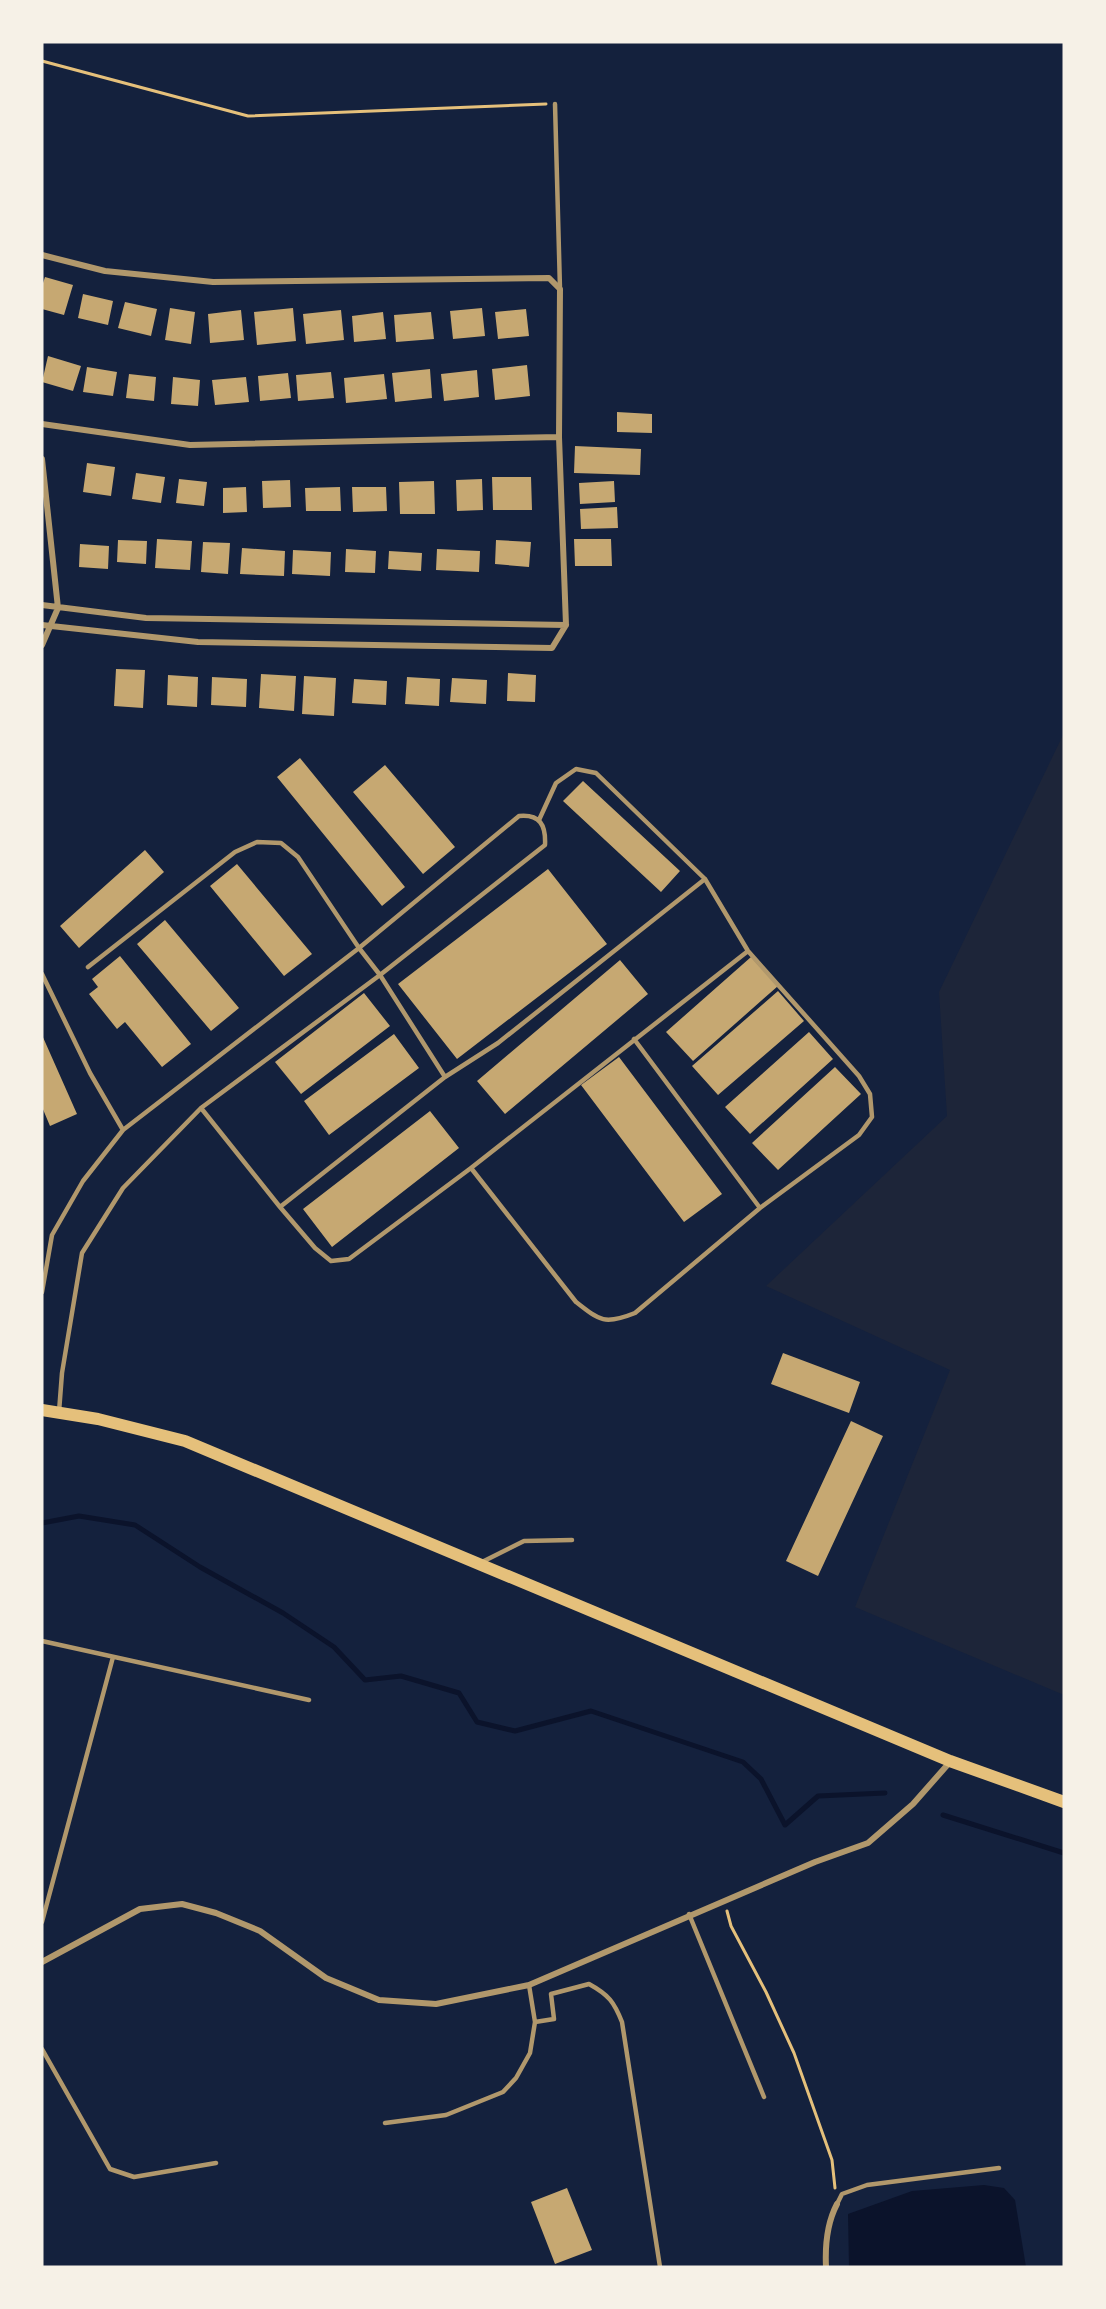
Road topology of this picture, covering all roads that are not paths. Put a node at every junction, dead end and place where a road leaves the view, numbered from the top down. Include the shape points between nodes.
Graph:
1 (555, 104) road end
2 (42, 255) edge
3 (560, 289) junction
4 (42, 424) edge
5 (558, 438) junction
6 (42, 459) edge
7 (42, 605) edge
8 (58, 608) junction
9 (42, 625) edge
10 (566, 625) junction
11 (50, 627) junction
12 (42, 645) edge
13 (539, 820) junction
14 (705, 879) junction
15 (359, 948) junction
16 (748, 951) junction
17 (88, 968) dead end
18 (42, 974) edge
19 (380, 975) junction
20 (634, 1039) junction
21 (445, 1077) junction
22 (201, 1108) junction
23 (123, 1130) junction
24 (471, 1168) junction
25 (280, 1207) junction
26 (760, 1208) junction
27 (42, 1292) edge
28 (42, 1410) edge
29 (59, 1412) junction
30 (572, 1540) dead end
31 (478, 1564) junction
32 (42, 1641) edge
33 (113, 1657) junction
34 (309, 1700) dead end
35 (950, 1761) junction
36 (1064, 1803) edge
37 (689, 1914) junction
38 (42, 1922) edge
39 (42, 1962) edge
40 (529, 1985) junction
41 (535, 2022) junction
42 (42, 2049) edge
43 (764, 2097) dead end
44 (385, 2122) dead end
45 (216, 2163) dead end
46 (999, 2168) dead end
47 (837, 2204) joint
48 (660, 2267) edge
49 (826, 2267) edge

1 - 3 lane
2 - 3 street via 105,271 213,282 549,278
3 - 5 street
4 - 5 street via 190,445
5 - 10 street
6 - 8 street
7 - 8 street
8 - 10 street via 146,618
8 - 11 street
9 - 11 street
10 - 11 street via 552,648 198,642
11 - 12 street
13 - 14 lane via 556,783 576,769 596,773
13 - 15 lane via 519,816
13 - 19 lane via 545,832 545,845
14 - 16 lane
14 - 21 lane via 498,1043
15 - 17 lane via 298,857 281,843 257,842 235,852
15 - 19 lane
15 - 23 lane
16 - 20 lane
16 - 26 lane via 859,1076 870,1094 872,1117 859,1135
18 - 23 lane via 90,1073
19 - 21 lane
19 - 22 lane
20 - 24 lane
20 - 26 lane
21 - 25 lane
22 - 25 lane
22 - 29 lane via 123,1188 82,1253
23 - 27 lane via 83,1181 52,1236
24 - 25 lane via 349,1259 331,1261
24 - 26 lane via 576,1302 597,1318 615,1321 635,1313
28 - 29 main road
29 - 31 main road via 185,1441
30 - 31 lane via 524,1541
31 - 35 main road
32 - 33 lane
33 - 34 lane
33 - 38 lane
35 - 36 main road
35 - 37 street via 913,1804 868,1844
37 - 40 street
37 - 43 lane
39 - 40 street via 140,1909 182,1904 260,1931 326,1978 379,2000 436,2004
40 - 41 lane
41 - 44 lane via 530,2053 503,2092 446,2115
41 - 48 lane via 554,2019 551,1994 590,1984 614,2003 622,2022
42 - 45 lane via 110,2169 134,2177
46 - 47 lane via 867,2186 842,2194
47 - 49 street via 825,2248

